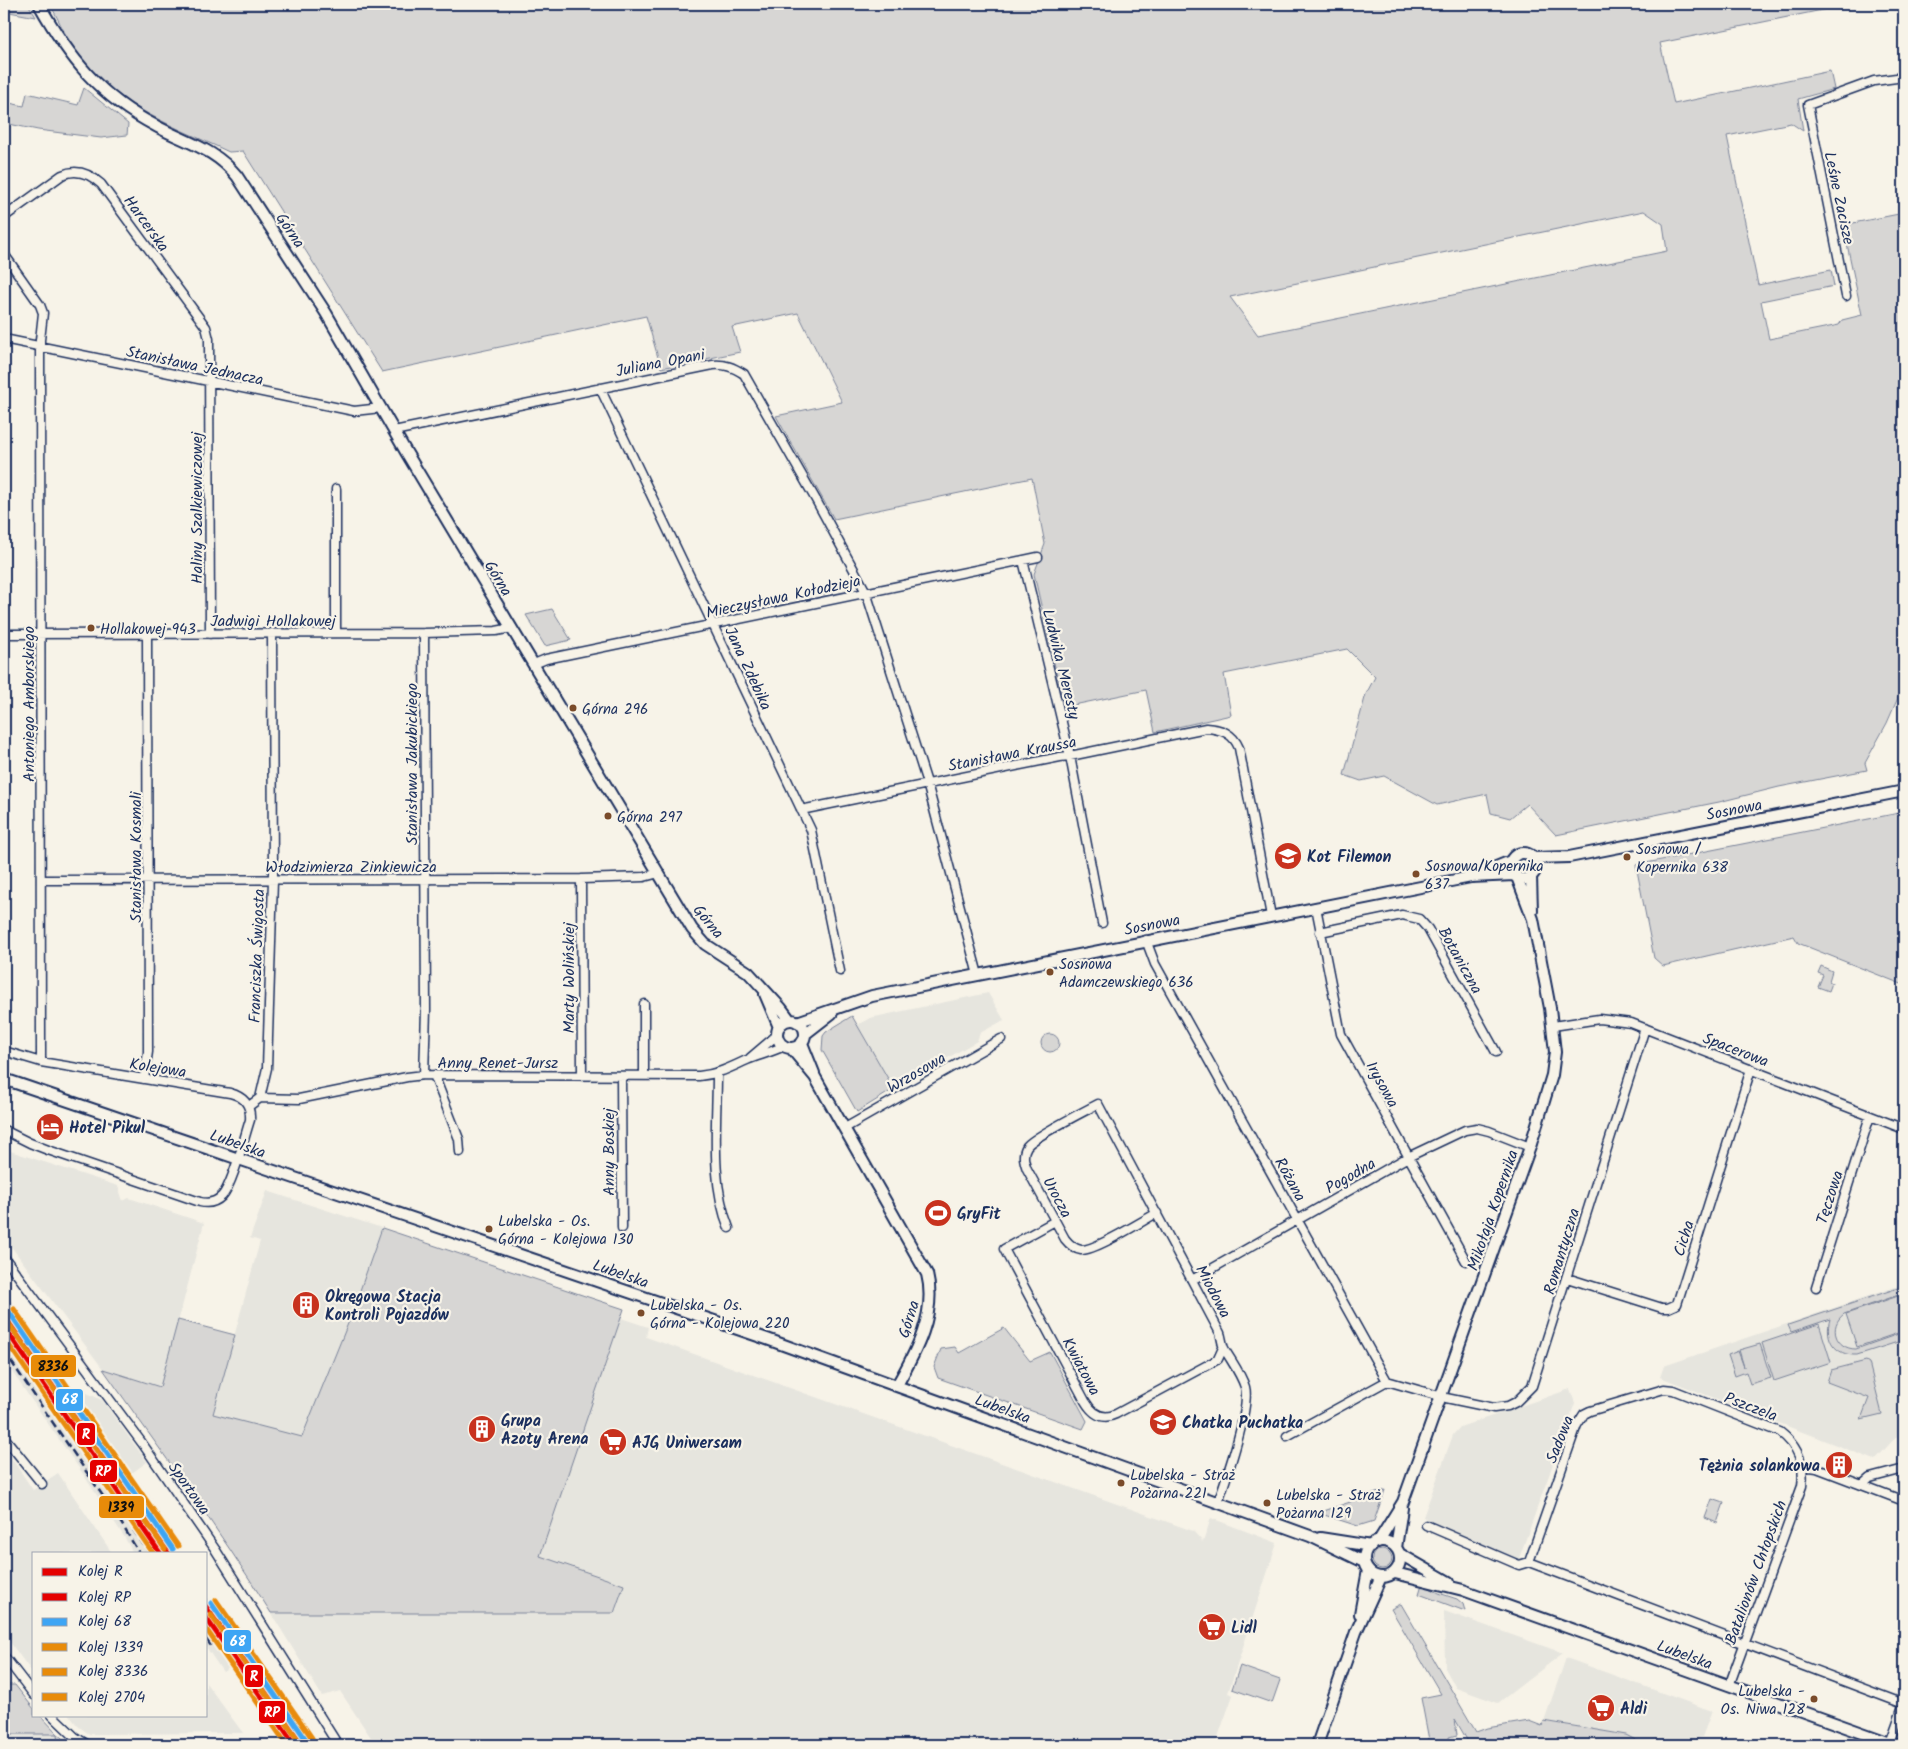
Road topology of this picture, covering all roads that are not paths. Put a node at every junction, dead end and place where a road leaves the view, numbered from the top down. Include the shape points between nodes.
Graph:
1 (39, 4) edge
2 (1904, 77) edge
3 (4, 217) edge
4 (4, 254) edge
5 (1846, 296) dead end
6 (4, 339) edge
7 (40, 347) junction
8 (209, 382) junction
9 (600, 388) junction
10 (381, 408) junction
11 (394, 431) junction
12 (336, 490) dead end
13 (1038, 557) dead end
14 (1023, 560) junction
15 (866, 592) junction
16 (714, 624) junction
17 (512, 628) junction
18 (272, 633) junction
19 (336, 633) junction
20 (424, 633) junction
21 (4, 634) edge
22 (41, 634) junction
23 (147, 634) junction
24 (210, 634) junction
25 (534, 664) junction
26 (1070, 756) junction
27 (927, 783) junction
28 (1904, 790) edge
29 (801, 810) junction
30 (1569, 857) junction
31 (1533, 858) junction
32 (1511, 861) junction
33 (1533, 872) junction
34 (659, 873) junction
35 (1515, 876) junction
36 (1471, 877) junction
37 (581, 879) junction
38 (42, 880) junction
39 (273, 880) junction
40 (425, 880) junction
41 (149, 881) junction
42 (1316, 907) junction
43 (1271, 916) junction
44 (1533, 919) junction
45 (1102, 923) dead end
46 (1320, 932) junction
47 (1146, 940) junction
48 (840, 971) dead end
49 (978, 975) junction
50 (763, 989) junction
51 (644, 1004) dead end
52 (840, 1006) junction
53 (793, 1021) junction
54 (1553, 1026) junction
55 (1645, 1028) junction
56 (778, 1031) junction
57 (803, 1038) junction
58 (1001, 1039) dead end
59 (788, 1047) junction
60 (4, 1051) edge
61 (1496, 1052) dead end
62 (748, 1059) junction
63 (41, 1062) junction
64 (1751, 1069) junction
65 (717, 1074) junction
66 (424, 1075) junction
67 (434, 1075) junction
68 (582, 1076) junction
69 (621, 1076) junction
70 (644, 1076) junction
71 (815, 1077) junction
72 (4, 1079) edge
73 (144, 1079) junction
74 (260, 1098) junction
75 (1098, 1104) joint
76 (249, 1106) junction
77 (1870, 1116) junction
78 (845, 1128) junction
79 (1904, 1129) edge
80 (4, 1130) edge
81 (1530, 1147) junction
82 (460, 1152) dead end
83 (1408, 1157) junction
84 (238, 1159) junction
85 (1157, 1213) junction
86 (1055, 1221) junction
87 (1298, 1221) junction
88 (622, 1228) dead end
89 (729, 1228) dead end
90 (4, 1257) edge
91 (1466, 1261) dead end
92 (1566, 1278) junction
93 (1192, 1280) junction
94 (1816, 1287) dead end
95 (1223, 1348) junction
96 (1387, 1381) junction
97 (897, 1385) junction
98 (1673, 1390) joint
99 (1441, 1396) junction
100 (1287, 1436) dead end
101 (4, 1438) edge
102 (1803, 1466) junction
103 (1904, 1469) edge
104 (42, 1484) dead end
105 (1862, 1485) junction
106 (1904, 1501) edge
107 (1218, 1502) junction
108 (1403, 1502) junction
109 (1426, 1525) dead end
110 (1310, 1536) junction
111 (1375, 1544) junction
112 (1398, 1551) junction
113 (1529, 1562) junction
114 (1366, 1566) junction
115 (1395, 1573) junction
116 (1381, 1577) junction
117 (1463, 1590) junction
118 (1356, 1632) junction
119 (1743, 1643) junction
120 (4, 1656) edge
121 (1728, 1686) junction
122 (32, 1692) edge
123 (1904, 1704) edge
124 (53, 1716) edge
125 (1893, 1744) edge
126 (88, 1745) edge
127 (338, 1745) edge
128 (1317, 1745) edge

1 - 10 street, Górna via 55,33 94,82 158,128 208,150 237,176 314,292
2 - 5 street, Leśne Zacisze via 1874,81 1808,105
3 - 8 street, Harcerska via 62,175 82,172 93,177 206,327
4 - 7 street, Antoniego Amborskiego via 40,305 43,313
6 - 7 street, Stanisława Jednacza
7 - 8 street, Stanisława Jednacza
7 - 22 street, Antoniego Amborskiego
8 - 10 street, Stanisława Jednacza via 354,411
8 - 24 street, Haliny Szalkiewiczowej
9 - 11 street, Juliana Opani
9 - 15 street, Juliana Opani via 713,365 724,364 744,374
9 - 16 street, Jana Zdebika
10 - 11 street, Górna
11 - 17 street, Górna
12 - 19 street
13 - 14 street, Mieczysława Kołodzieja
14 - 15 street, Mieczysława Kołodzieja
14 - 26 street, Ludwika Meresty
15 - 16 street, Mieczysława Kołodzieja
15 - 27 street, Juliana Opani
16 - 25 street, Mieczysława Kołodzieja
16 - 29 street, Jana Zdebika
17 - 20 street, Jadwigi Hollakowej
17 - 25 street, Górna
18 - 19 street, Jadwigi Hollakowej
18 - 24 street, Jadwigi Hollakowej
18 - 39 street, Franciszka Świgosta
19 - 20 street, Jadwigi Hollakowej
20 - 40 street, Stanisława Jakubickiego
21 - 22 street, Jadwigi Hollakowej
22 - 23 street, Jadwigi Hollakowej
22 - 38 street, Antoniego Amborskiego
23 - 24 street, Jadwigi Hollakowej
23 - 41 street, Stanisława Kosmali
25 - 34 street, Górna
26 - 27 street, Stanisława Kraussa
26 - 43 street, Stanisława Kraussa via 1206,728 1227,733 1239,748
26 - 45 street, Ludwika Meresty
27 - 29 street, Stanisława Kraussa
27 - 49 street, Juliana Opani
28 - 30 street, Sosnowa
29 - 48 street, Jana Zdebika via 811,830
30 - 31 street, Sosnowa
30 - 33 street, Sosnowa
31 - 32 street via 1523,853
31 - 33 street
32 - 35 street via 1510,868
32 - 36 street, Sosnowa
33 - 35 street via 1524,879
33 - 44 street, Mikołaja Kopernika
34 - 37 street, Włodzimierza Zinkiewicza via 644,878
34 - 50 street, Górna via 692,929 705,944 748,972
35 - 36 street, Sosnowa
35 - 44 street, Mikołaja Kopernika
36 - 42 street, Sosnowa
37 - 40 street, Włodzimierza Zinkiewicza
37 - 68 street, Marty Wolińskiej
38 - 41 street, Włodzimierza Zinkiewicza
38 - 63 street, Antoniego Amborskiego
39 - 40 street, Włodzimierza Zinkiewicza
39 - 41 street, Włodzimierza Zinkiewicza
39 - 74 street, Franciszka Świgosta via 266,1068
40 - 66 street, Stanisława Jakubickiego
41 - 73 street, Stanisława Kosmali via 148,1052
42 - 43 street, Sosnowa
42 - 46 street, Irysowa
43 - 47 street, Sosnowa
44 - 54 street, Mikołaja Kopernika
46 - 61 street, Botaniczna via 1402,916 1419,919 1428,929
46 - 83 street, Irysowa via 1341,1034
47 - 49 street, Sosnowa
47 - 87 street, Różana via 1155,964
49 - 52 street, Sosnowa via 872,996
50 - 53 street, Górna
50 - 56 street, Górna
51 - 70 street
52 - 53 street, Sosnowa
52 - 57 street, Sosnowa
53 - 56 street via 781,1024
53 - 57 street via 803,1027
54 - 55 street, Spacerowa via 1606,1019
54 - 81 street, Mikołaja Kopernika via 1555,1052 1552,1075
55 - 64 street, Spacerowa
55 - 92 street, Romantyczna
56 - 59 street via 780,1043
56 - 62 street, Anny Renet-Jursz
57 - 59 street
57 - 71 street, Górna
58 - 78 street, Wrzosowa
59 - 62 street, Anny Renet-Jursz
59 - 71 street, Górna
60 - 63 street, Kolejowa
62 - 65 street, Anny Renet-Jursz
63 - 73 street, Kolejowa
64 - 77 street, Spacerowa
64 - 92 street, Cicha via 1677,1304 1662,1308
65 - 70 street, Anny Renet-Jursz
65 - 89 street via 717,1173
66 - 67 street, Anny Renet-Jursz
66 - 74 street, Anny Renet-Jursz via 299,1099
67 - 68 street, Anny Renet-Jursz
67 - 82 street via 459,1139
68 - 69 street, Anny Renet-Jursz
69 - 70 street, Anny Renet-Jursz
69 - 88 street, Anny Boskiej
71 - 78 street, Górna
72 - 84 street, Lubelska
73 - 76 street, Kolejowa via 238,1095
74 - 76 street
75 - 85 street, Miodowa
75 - 86 street, Urocza via 1035,1140 1025,1151 1027,1169
76 - 84 street via 250,1120
77 - 79 street, Spacerowa
77 - 94 street, Tęczowa
78 - 97 street, Górna via 924,1265 929,1281 928,1317
80 - 84 street via 48,1150 204,1203 211,1203 223,1195
81 - 83 street, Pogodna via 1477,1128
81 - 99 street, Mikołaja Kopernika
83 - 87 street, Pogodna
83 - 91 street, Irysowa
84 - 97 street, Lubelska
85 - 86 street, Urocza via 1086,1250 1069,1244
85 - 93 street, Miodowa
86 - 95 street, Kwiatowa via 1004,1249 1093,1413 1105,1417 1116,1414 1218,1359
87 - 93 street, Pogodna
87 - 96 street, Różana
90 - 127 street, Sportowa via 142,1443 215,1549
92 - 99 street, Romantyczna via 1535,1378 1527,1393 1508,1406 1494,1408
93 - 95 street, Miodowa via 1220,1333
95 - 107 street, Miodowa via 1240,1376 1246,1408
96 - 99 street
96 - 100 street
97 - 107 street, Lubelska
98 - 102 street, Pszczela via 1780,1432 1795,1448
98 - 113 street, Sadowa via 1664,1389 1624,1400 1590,1411 1580,1419
99 - 108 street, Mikołaja Kopernika
101 - 104 street
102 - 105 street
102 - 119 street, Batalionów Chłopskich via 1802,1486
103 - 105 street via 1870,1478
105 - 106 street
107 - 110 street, Lubelska
108 - 111 street, Mikołaja Kopernika
108 - 112 street, Mikołaja Kopernika
109 - 113 street via 1519,1566
110 - 111 street, Lubelska
110 - 114 street, Lubelska
111 - 112 street via 1388,1542
111 - 114 street via 1365,1556
112 - 115 street via 1400,1564
112 - 117 street, Lubelska
113 - 119 street
114 - 116 street
114 - 118 street
115 - 116 street
115 - 117 street, Lubelska
116 - 118 street
117 - 121 street, Lubelska
118 - 128 street
119 - 121 street, Batalionów Chłopskich
119 - 123 street
120 - 122 street
121 - 125 street, Lubelska
123 - 125 street
124 - 126 street

